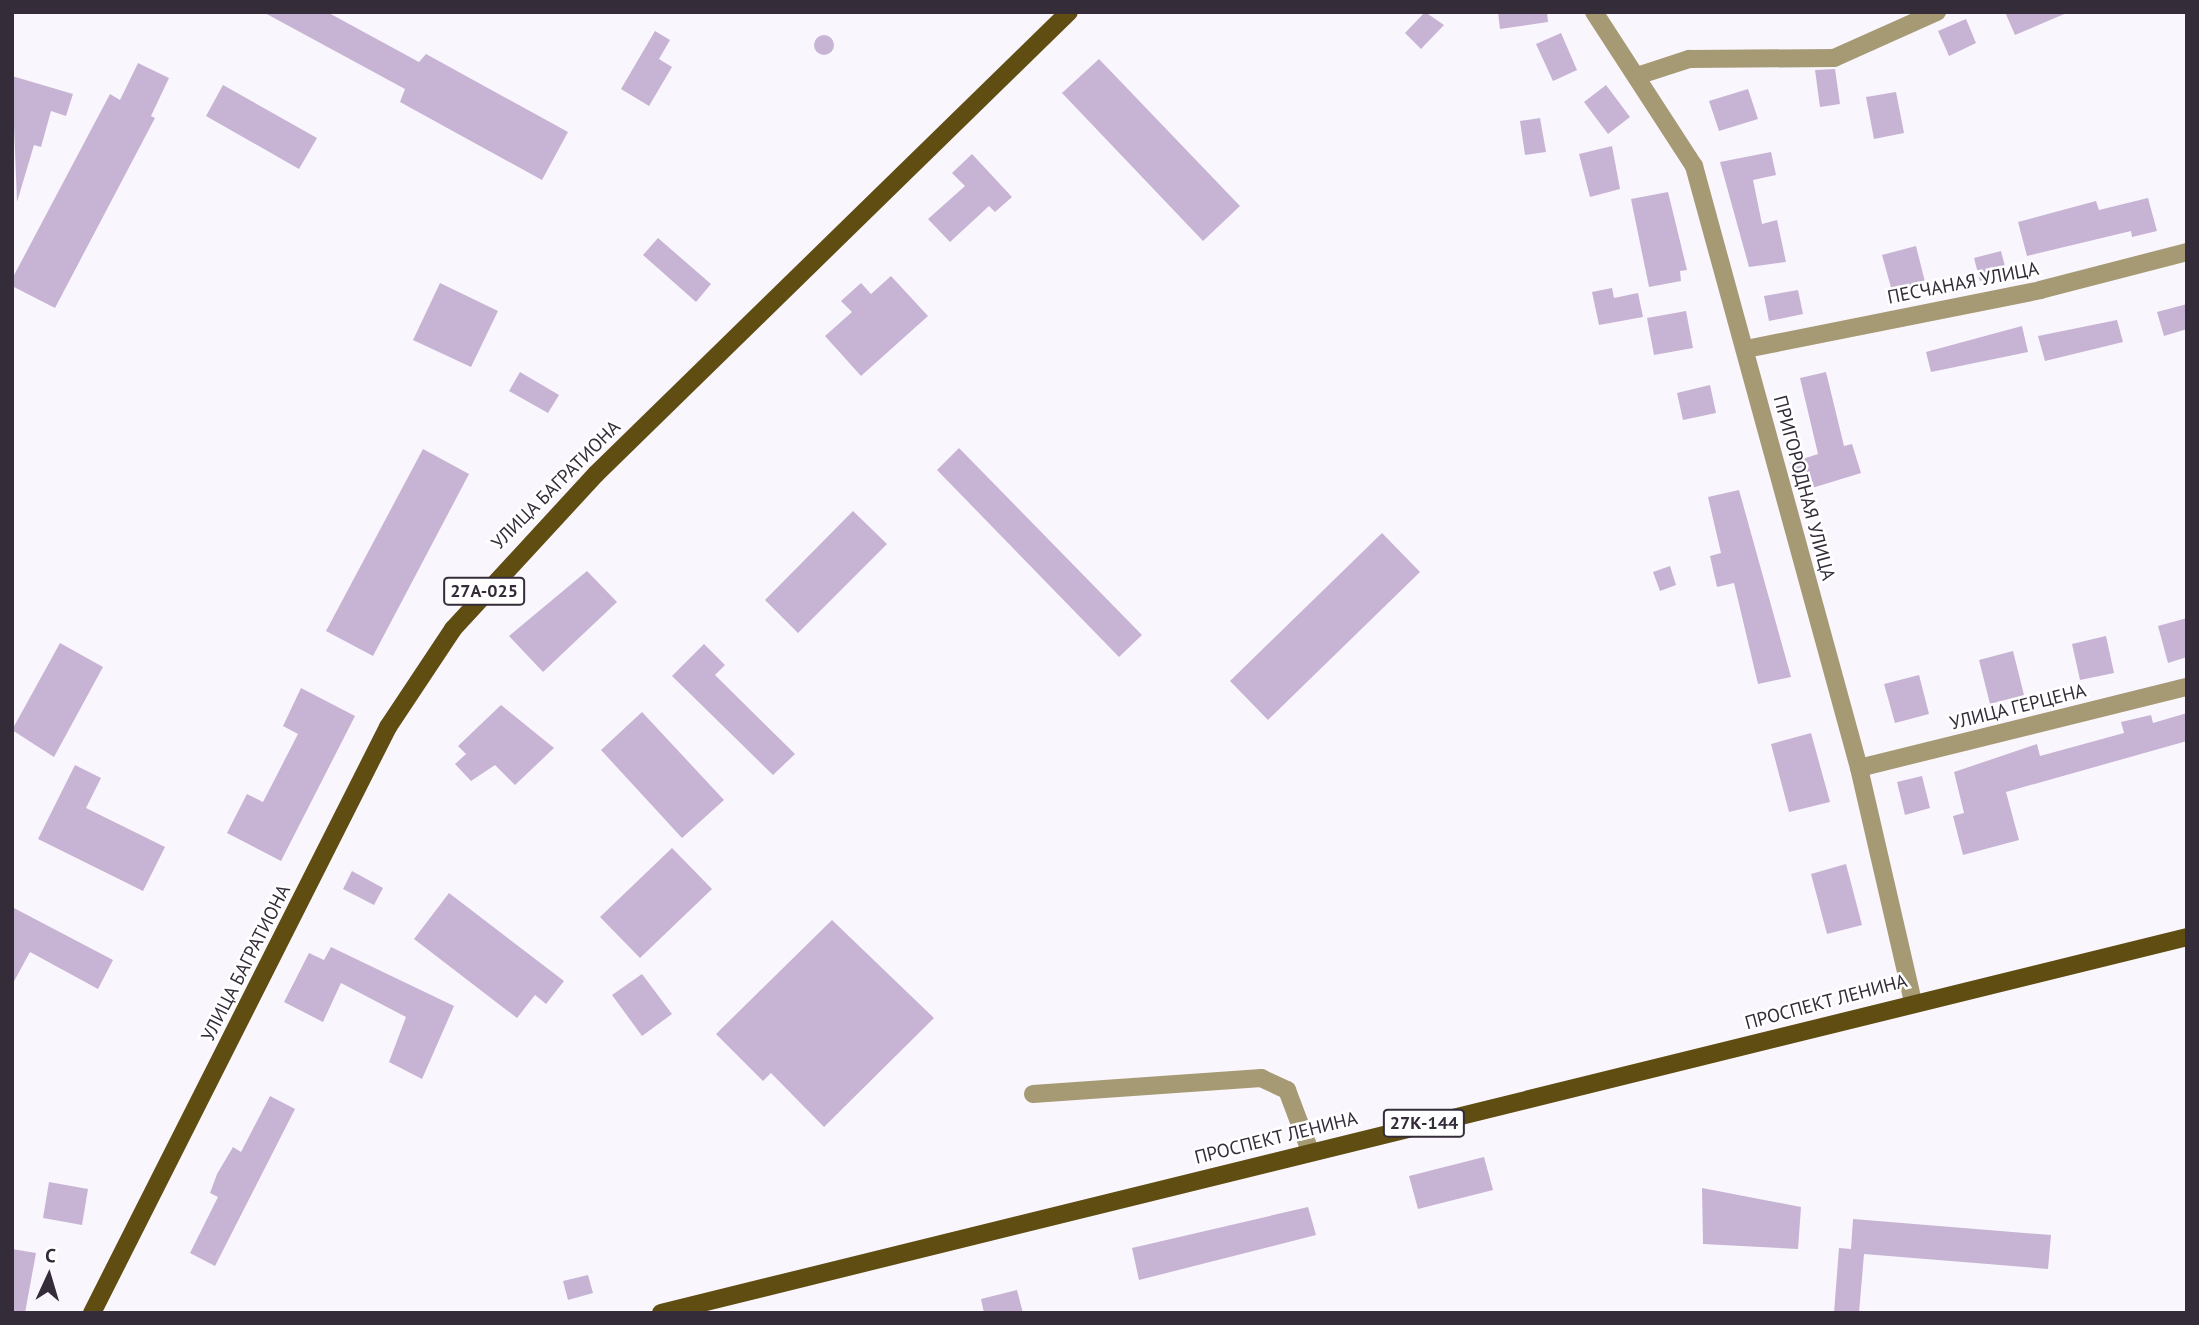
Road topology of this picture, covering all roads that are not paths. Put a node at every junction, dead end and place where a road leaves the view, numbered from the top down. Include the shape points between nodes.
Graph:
1 (1069, 12) edge
2 (1937, 12) edge
3 (1601, 14) edge
4 (1640, 75) junction
5 (2187, 252) edge
6 (1746, 349) junction
7 (2187, 687) edge
8 (1859, 768) junction
9 (2187, 937) edge
10 (1913, 1000) junction
11 (1033, 1094) dead end
12 (1310, 1151) junction
13 (92, 1313) edge
14 (661, 1313) edge

1 - 13 main road, УЛИЦА БАГРАТИОНА / 27А-025 via 508,562 453,629 388,727
2 - 4 street via 1834,58 1689,59
3 - 4 street, ПРИГОРОДНАЯ УЛИЦА
4 - 6 street, ПРИГОРОДНАЯ УЛИЦА via 1694,166
5 - 6 street, ПЕСЧАНАЯ УЛИЦА via 2040,290
6 - 8 street, ПРИГОРОДНАЯ УЛИЦА
7 - 8 street, УЛИЦА ГЕРЦЕНА
8 - 10 street, ПРИГОРОДНАЯ УЛИЦА
9 - 10 main road, ПРОСПЕКТ ЛЕНИНА / 27К-144
10 - 12 main road, ПРОСПЕКТ ЛЕНИНА / 27К-144
11 - 12 street via 1261,1078 1287,1090
12 - 14 main road, ПРОСПЕКТ ЛЕНИНА / 27К-144

